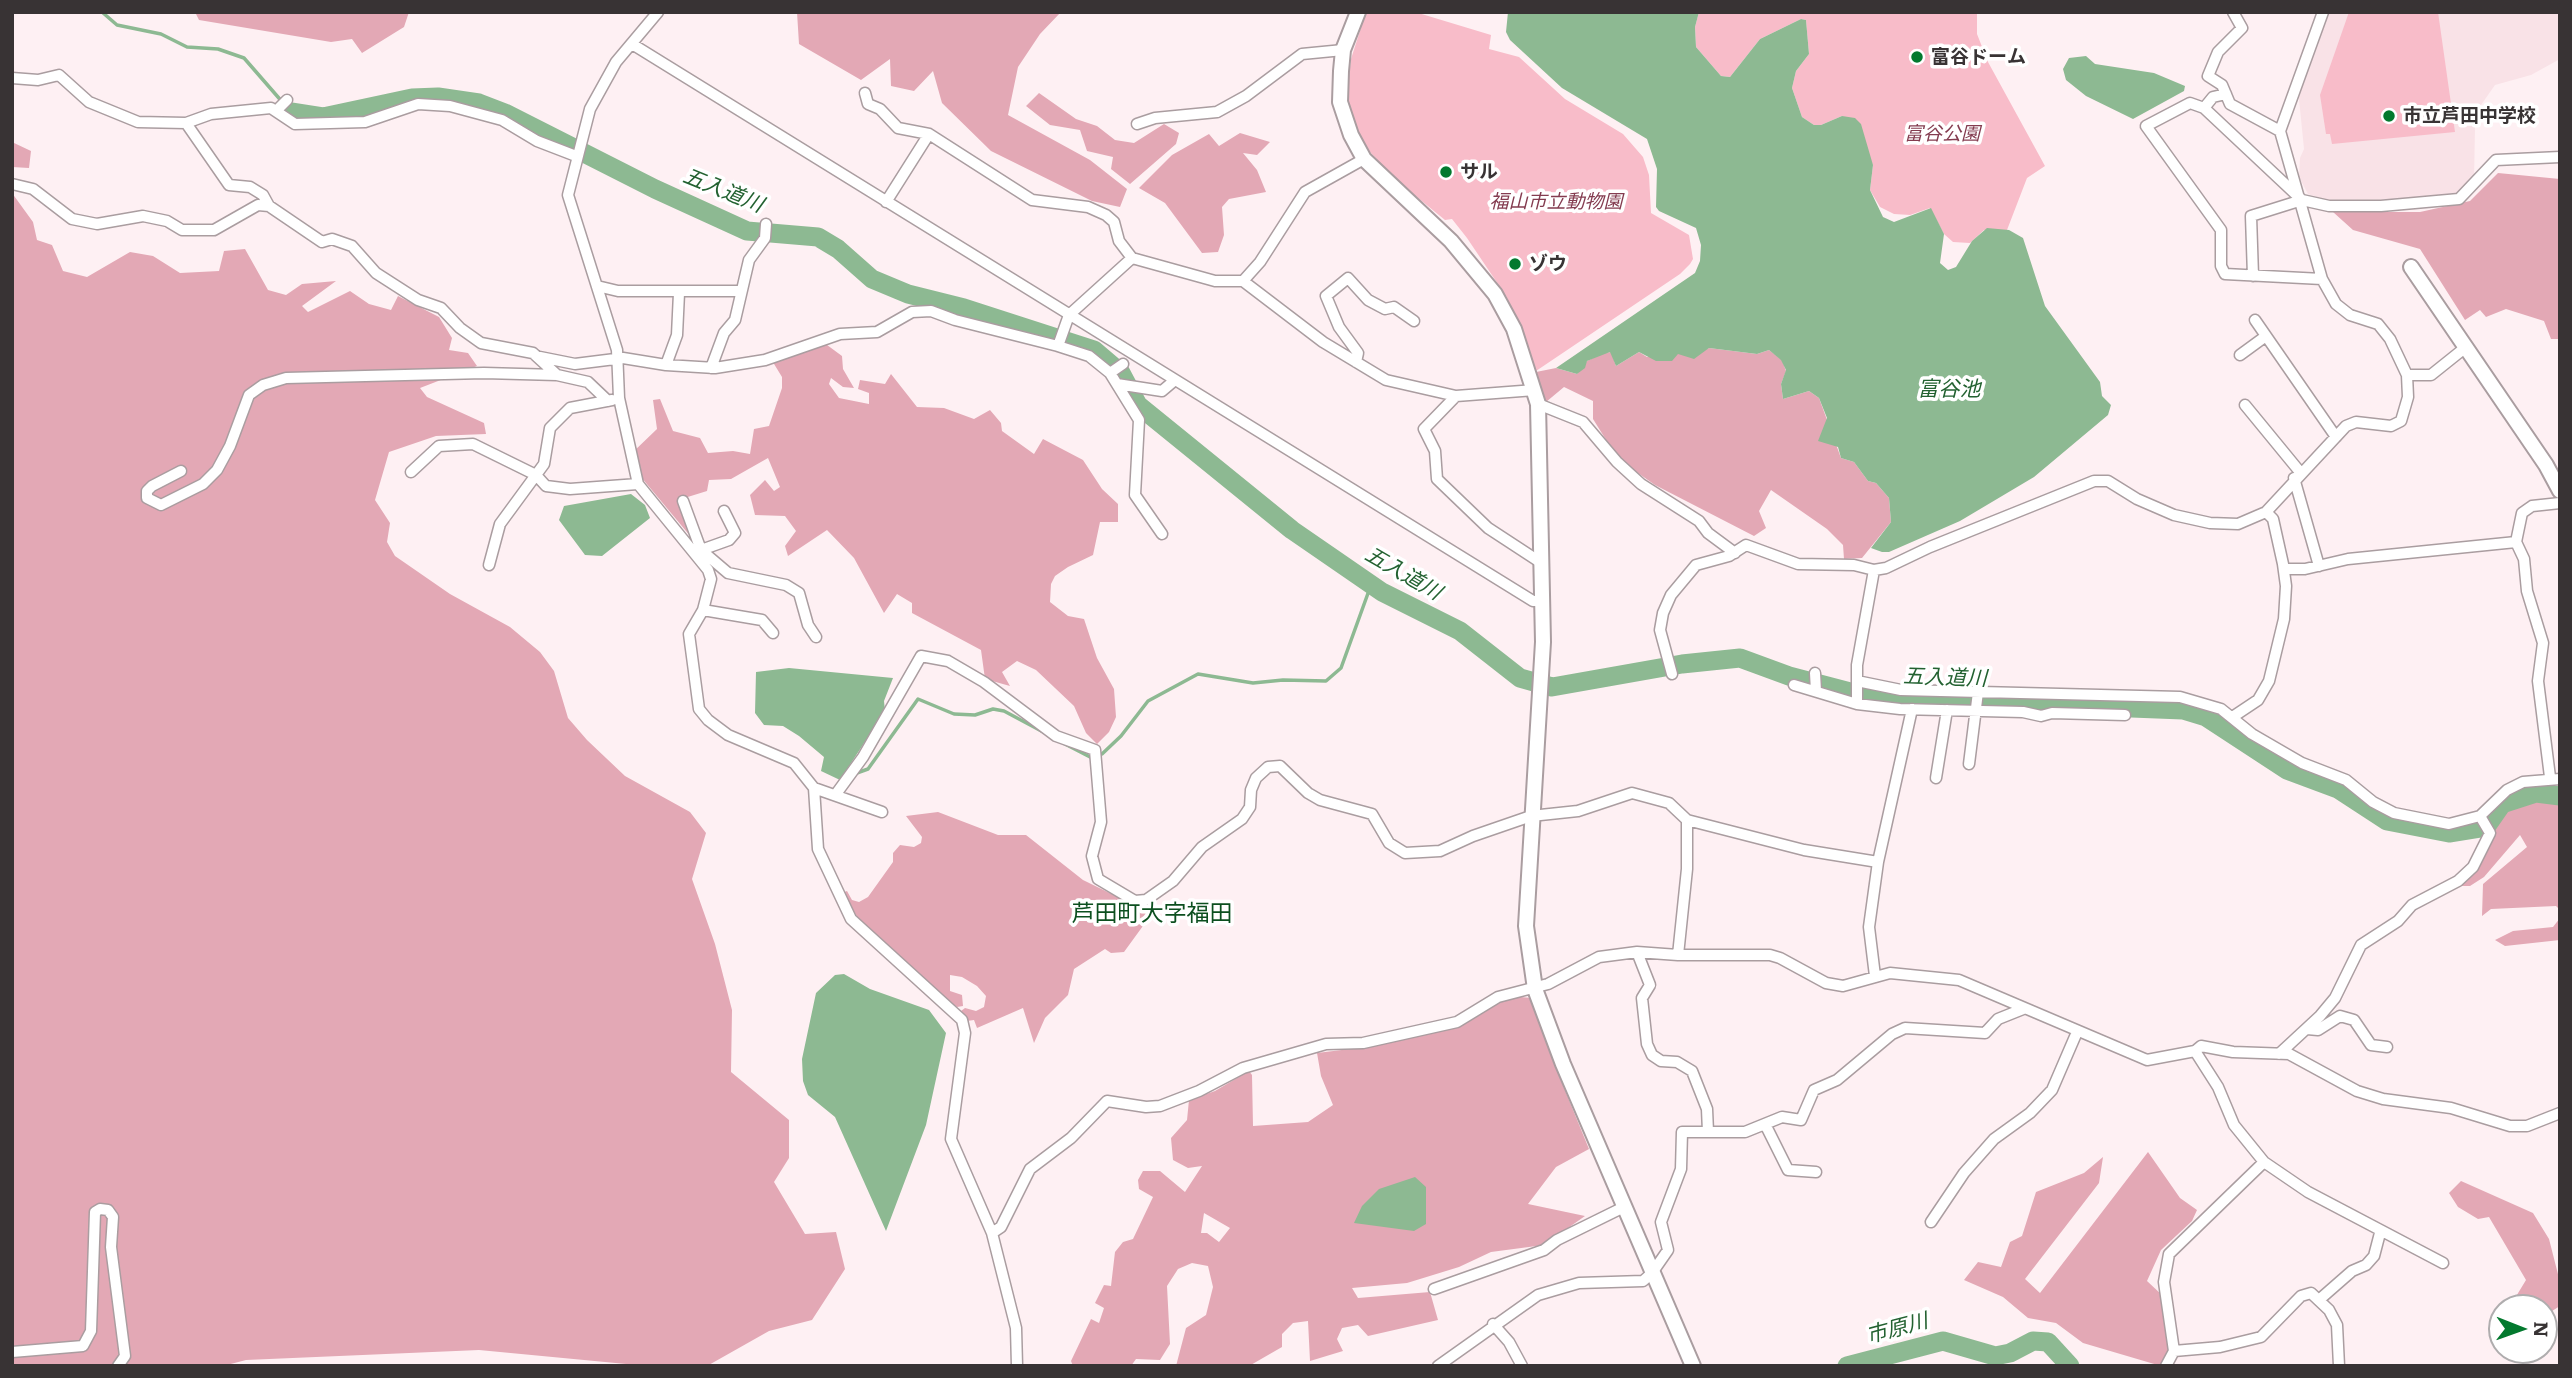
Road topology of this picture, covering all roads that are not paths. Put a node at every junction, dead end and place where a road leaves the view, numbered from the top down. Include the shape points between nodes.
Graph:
1 (658, 12) edge
2 (1358, 12) edge
3 (2233, 12) edge
4 (2323, 12) edge
5 (632, 44) junction
6 (1343, 50) junction
7 (12, 78) edge
8 (865, 93) dead end
9 (2226, 94) junction
10 (287, 100) dead end
11 (2204, 107) junction
12 (276, 111) junction
13 (186, 122) junction
14 (1137, 124) dead end
15 (2280, 131) junction
16 (929, 134) junction
17 (576, 156) junction
18 (2560, 157) edge
19 (1364, 159) junction
20 (12, 184) edge
21 (2302, 200) junction
22 (886, 202) junction
23 (269, 206) junction
24 (766, 224) dead end
25 (1132, 258) junction
26 (2411, 267) dead end
27 (2253, 276) junction
28 (2322, 279) junction
29 (1243, 281) junction
30 (597, 286) junction
31 (740, 291) junction
32 (679, 293) junction
33 (1069, 315) junction
34 (2255, 320) dead end
35 (1414, 321) dead end
36 (2266, 337) junction
37 (1058, 346) junction
38 (2466, 347) junction
39 (2240, 355) dead end
40 (540, 358) junction
41 (618, 359) junction
42 (1356, 362) junction
43 (1123, 363) dead end
44 (666, 365) junction
45 (712, 368) junction
46 (1110, 373) junction
47 (557, 375) junction
48 (2407, 375) junction
49 (1175, 380) junction
50 (1117, 384) junction
51 (1456, 396) junction
52 (1537, 397) junction
53 (619, 398) junction
54 (608, 401) junction
55 (2245, 405) dead end
56 (2336, 437) junction
57 (181, 471) dead end
58 (411, 472) dead end
59 (536, 475) junction
60 (2297, 475) junction
61 (638, 484) junction
62 (2560, 491) edge
63 (683, 501) dead end
64 (2560, 503) edge
65 (724, 511) dead end
66 (2266, 512) junction
67 (1162, 534) dead end
68 (2516, 542) junction
69 (699, 551) junction
70 (1735, 553) junction
71 (1543, 564) junction
72 (489, 565) dead end
73 (2319, 566) junction
74 (2284, 569) junction
75 (1874, 570) junction
76 (1543, 601) junction
77 (703, 610) junction
78 (773, 632) dead end
79 (816, 637) dead end
80 (1815, 673) dead end
81 (1672, 674) dead end
82 (1857, 681) junction
83 (1794, 685) dead end
84 (1900, 690) junction
85 (1816, 691) junction
86 (1978, 692) junction
87 (1857, 704) junction
88 (1900, 709) junction
89 (1912, 709) junction
90 (1947, 710) junction
91 (1978, 710) junction
92 (2125, 715) dead end
93 (2234, 716) junction
94 (1969, 764) dead end
95 (1936, 778) dead end
96 (2555, 778) edge
97 (814, 788) junction
98 (836, 794) junction
99 (883, 812) dead end
100 (1531, 816) junction
101 (2480, 816) junction
102 (1687, 820) junction
103 (1878, 862) junction
104 (1637, 952) junction
105 (1678, 956) junction
106 (1875, 976) junction
107 (1535, 989) junction
108 (2023, 1009) junction
109 (2307, 1029) junction
110 (2077, 1032) junction
111 (2388, 1047) dead end
112 (2195, 1051) junction
113 (2279, 1054) junction
114 (2560, 1112) edge
115 (1765, 1124) junction
116 (1707, 1132) junction
117 (2263, 1162) junction
118 (1816, 1172) dead end
119 (1624, 1207) junction
120 (1931, 1222) dead end
121 (992, 1233) junction
122 (2380, 1233) junction
123 (2443, 1264) dead end
124 (1652, 1273) junction
125 (1434, 1289) dead end
126 (2320, 1299) junction
127 (1493, 1324) junction
128 (2174, 1351) junction
129 (12, 1352) edge
130 (118, 1366) edge
131 (1017, 1366) edge
132 (1438, 1366) edge
133 (1522, 1366) edge
134 (1693, 1366) edge
135 (2166, 1366) edge
136 (2339, 1366) edge

1 - 5 street
2 - 6 street
3 - 9 street via 2242,28 2218,52 2208,76 2222,85
4 - 15 street
5 - 17 street via 616,62 590,109
5 - 22 street
6 - 14 street via 1302,54 1217,112
6 - 19 street via 1340,102
7 - 13 street via 38,80 59,75 89,102 138,122
8 - 16 street via 868,104 880,109 898,128
9 - 11 street via 2213,97
9 - 15 street via 2231,104
10 - 12 street
11 - 21 street
11 - 27 street via 2190,103 2146,126 2221,230 2225,274
12 - 13 street via 211,114
12 - 17 street via 295,124 365,122 418,104 450,106 502,120 537,141
13 - 23 street via 229,185 250,187 263,195
15 - 21 street
16 - 22 street
16 - 25 street via 1031,200 1088,207 1106,215
17 - 30 street via 568,195
18 - 21 street via 2496,160 2459,199 2381,206 2329,206
19 - 29 street via 1306,192
19 - 52 street via 1452,242 1495,295 1514,329
20 - 23 street via 33,189 72,219 97,224 144,216 182,230 214,230 258,205
21 - 27 street via 2251,216
21 - 28 street
22 - 33 street
23 - 40 street via 322,242 332,239 352,246 376,273 418,300 441,308 481,343
24 - 31 street via 765,237 749,260
25 - 29 street via 1215,281
25 - 33 street
26 - 38 street
27 - 28 street
28 - 48 street via 2336,304 2350,315 2378,324
29 - 42 street
30 - 32 street via 618,292
30 - 41 street
31 - 32 street
31 - 45 street via 735,320 724,333
32 - 44 street via 677,335
33 - 37 street
33 - 49 street
34 - 36 street
35 - 42 street via 1394,307 1385,309 1368,300 1348,278 1325,296 1358,353
36 - 39 street
36 - 56 street
37 - 45 street via 931,311 912,312 877,332 840,334 765,360
37 - 46 street via 1089,356
38 - 48 street via 2431,374
38 - 62 street
40 - 41 street via 575,364
40 - 47 street
41 - 44 street
41 - 53 street
42 - 51 street via 1386,380
43 - 46 street
44 - 45 street
46 - 50 street
47 - 54 street via 588,382
47 - 57 street via 286,378 263,385 249,396 230,446 203,484 160,505 147,498 152,486
48 - 56 street via 2408,397 2401,421 2391,426 2356,422
49 - 50 street via 1162,391
49 - 76 street via 1533,601
50 - 67 street via 1139,420 1135,495
51 - 52 street
51 - 71 street via 1424,429 1435,451 1437,480 1488,528
52 - 70 street via 1583,422 1641,484 1699,521
52 - 71 street
53 - 54 street
53 - 61 street
54 - 59 street via 570,408 550,428 544,464
55 - 60 street
56 - 60 street
58 - 59 street via 439,446 473,444
59 - 61 street via 546,486 570,489
59 - 72 street via 500,524
60 - 66 street
60 - 73 street
61 - 69 street
63 - 69 street
64 - 68 street via 2532,506 2522,513
65 - 69 street via 735,533 729,540
66 - 74 street via 2273,519
66 - 75 street via 2238,524 2210,523 2150,505 2108,481 2094,481
68 - 73 street
68 - 96 street via 2543,643 2538,681
69 - 77 street via 711,579
69 - 79 street via 728,573 786,585 799,593 807,625
70 - 75 street via 1746,545 1798,564
70 - 81 street via 1696,565 1671,595 1660,630
71 - 76 street
73 - 74 street
74 - 93 street via 2284,619 2269,681 2258,700
75 - 82 street
76 - 100 street
77 - 78 street via 762,620
77 - 97 street via 690,634 699,709 728,735 794,763
80 - 85 street
82 - 84 street
82 - 87 street
83 - 85 street
84 - 86 street
84 - 88 street
85 - 87 street
86 - 91 street
86 - 93 street via 2180,697
87 - 88 street
88 - 89 street
89 - 90 street
89 - 103 street
90 - 91 street
90 - 95 street
91 - 92 street via 2041,716
91 - 94 street
93 - 101 street via 2252,734 2302,763 2346,780 2394,813 2449,824
96 - 101 street via 2523,782 2507,790
97 - 98 street
97 - 121 street via 818,849 851,919 962,1020 965,1033 951,1139
98 - 99 street
98 - 100 street via 863,757 921,656 948,661 1056,736 1095,750 1101,822 1092,856 1098,878 1135,901 1146,900 1172,881 1202,847 1242,819 1250,807 1256,778 1268,767 1280,766 1320,800 1372,814 1389,843 1405,853 1440,851
100 - 102 street via 1578,811 1632,793 1669,803
100 - 107 street via 1526,926
101 - 109 street via 2490,833 2473,867 2458,881 2412,905 2361,945 2335,998
102 - 103 street via 1804,850
102 - 105 street
103 - 106 street via 1869,927
104 - 105 street
104 - 107 street via 1599,957
104 - 116 street via 1650,985 1642,998 1647,1044 1661,1061 1677,1062 1692,1071 1707,1109
105 - 106 street via 1770,955 1826,983 1843,986
106 - 108 street via 1891,973 1959,980
107 - 119 street
107 - 121 street via 1498,996 1457,1022 1363,1042 1326,1044 1243,1068 1160,1106 1107,1101 1071,1138 1030,1169 1001,1227
108 - 110 street
108 - 115 street via 1998,1019 1986,1033 1905,1028 1838,1080 1814,1090 1801,1120 1782,1117
109 - 111 street via 2318,1030 2340,1016 2354,1020 2371,1045
109 - 113 street
110 - 112 street via 2147,1060
110 - 120 street via 2052,1090 1994,1139
112 - 113 street via 2202,1046
112 - 117 street via 2218,1087 2234,1125
113 - 114 street via 2289,1054 2357,1091 2451,1108 2483,1120 2527,1126
115 - 116 street via 1745,1132
115 - 118 street via 1788,1170
116 - 124 street via 1682,1132 1681,1169 1661,1222 1668,1250
117 - 122 street
117 - 128 street via 2169,1254 2164,1282
119 - 124 street
119 - 125 street via 1544,1250
121 - 131 street via 1016,1328
122 - 123 street
122 - 126 street via 2374,1256 2366,1265
124 - 127 street via 1643,1281 1558,1287
124 - 134 street
126 - 128 street via 2311,1293 2301,1296 2261,1338
126 - 136 street via 2337,1325
127 - 132 street
127 - 133 street
128 - 135 street
129 - 130 street via 83,1346 90,1331 95,1212 108,1210 113,1217 111,1247 125,1356

